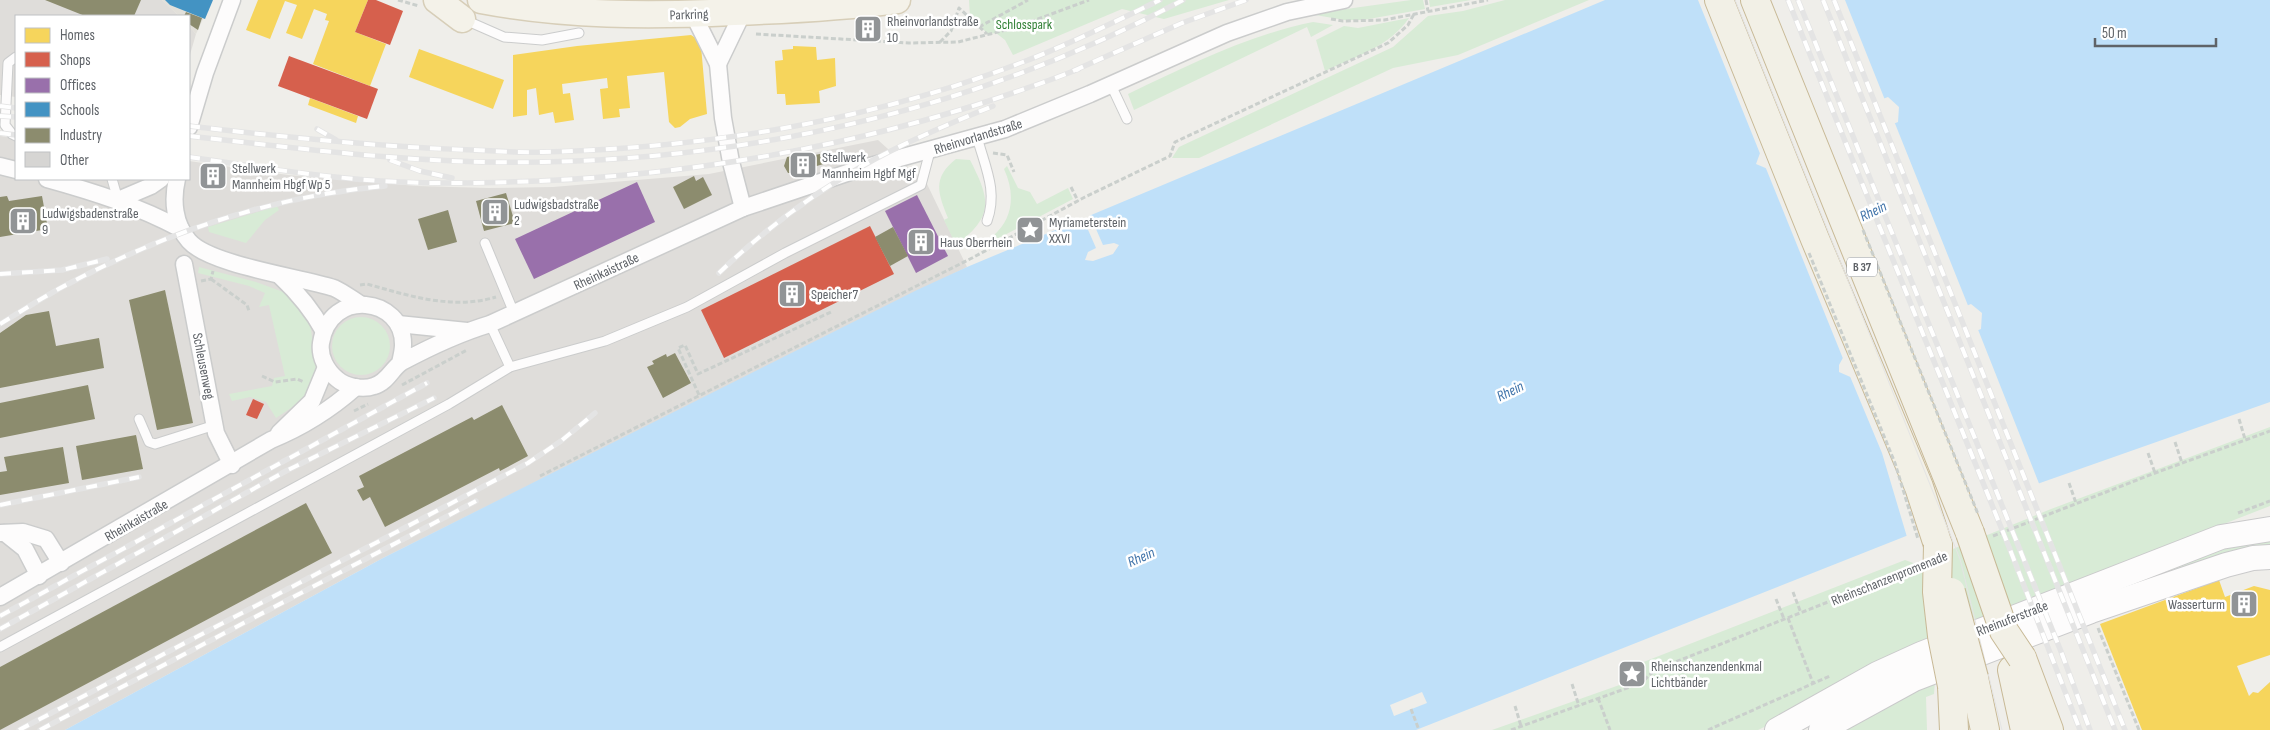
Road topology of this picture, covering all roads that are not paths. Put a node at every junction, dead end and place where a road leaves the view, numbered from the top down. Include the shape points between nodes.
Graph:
1 (232, 0) edge
2 (437, 0) edge
3 (481, 0) edge
4 (897, 0) edge
5 (1344, 0) edge
6 (1719, 0) edge
7 (1755, 0) edge
8 (742, 12) junction
9 (623, 14) junction
10 (693, 14) junction
11 (462, 19) joint
12 (579, 33) joint
13 (15, 58) edge
14 (718, 64) junction
15 (1111, 85) junction
16 (190, 117) edge
17 (1127, 119) dead end
18 (15, 136) edge
19 (977, 137) junction
20 (930, 151) junction
21 (0, 166) edge
22 (15, 170) edge
23 (51, 180) edge
24 (112, 180) edge
25 (160, 180) edge
26 (177, 180) edge
27 (118, 200) junction
28 (744, 208) junction
29 (987, 221) dead end
30 (181, 229) junction
31 (485, 243) dead end
32 (184, 264) dead end
33 (278, 275) junction
34 (360, 304) junction
35 (514, 313) junction
36 (398, 324) junction
37 (490, 324) junction
38 (323, 330) junction
39 (467, 331) junction
40 (400, 364) junction
41 (326, 367) junction
42 (510, 367) junction
43 (356, 387) junction
44 (139, 419) dead end
45 (215, 425) junction
46 (271, 440) junction
47 (232, 465) junction
48 (2263, 529) edge
49 (3, 533) edge
50 (2262, 558) edge
51 (61, 563) junction
52 (39, 576) junction
53 (0, 597) edge
54 (0, 647) edge
55 (2016, 661) junction
56 (1963, 682) junction
57 (1777, 730) edge
58 (1821, 730) edge
59 (1954, 730) edge
60 (1985, 730) edge
61 (2026, 730) edge
62 (2049, 730) edge

1 - 16 street
2 - 11 main road
3 - 9 main road, Parkring via 523,8
4 - 8 main road, Parkring
5 - 15 street, Rheinvorlandstraße via 1287,12 1236,30
6 - 56 highway, B 37, bridge via 1915,478 1942,636
7 - 55 highway, B 37, bridge via 1970,533
8 - 10 main road, Parkring
8 - 14 street
9 - 10 main road, Parkring
9 - 12 main road
10 - 14 street
11 - 12 lane via 504,37 542,40
13 - 18 lane via 8,63 5,125
14 - 28 street via 723,118
15 - 17 lane
15 - 19 street, Rheinvorlandstraße via 1037,117
19 - 20 street, Rheinvorlandstraße
19 - 29 lane via 993,200
20 - 28 street, Rheinvorlandstraße via 856,170
20 - 42 lane via 921,185 688,306 606,341
21 - 22 street
23 - 27 street
24 - 27 lane
25 - 27 street
26 - 30 street via 175,207
27 - 30 street
28 - 35 street, Rheinkaistraße
30 - 33 street via 201,250
31 - 35 lane
32 - 45 street, Schleusenweg
33 - 34 street via 336,289
33 - 38 street via 301,295
34 - 36 street via 375,306
34 - 38 street via 345,308 332,317
35 - 37 street, Rheinkaistraße
36 - 39 street, Rheinkaistraße
36 - 40 street via 404,344
37 - 39 street, Rheinkaistraße
37 - 42 lane
38 - 41 street via 320,349
39 - 40 street, Rheinkaistraße
40 - 43 street via 389,378 374,386
41 - 43 street via 338,381
41 - 46 street, Rheinkaistraße via 312,401
42 - 54 lane
43 - 46 street, Rheinkaistraße via 303,426
44 - 45 lane via 148,442 155,444
45 - 47 street, Schleusenweg
46 - 47 street, Rheinkaistraße
47 - 51 street, Rheinkaistraße
48 - 57 main road, Rheinuferstraße via 2221,537 1921,654 1877,674
49 - 51 street via 23,532 46,539
49 - 52 street via 25,549
50 - 58 main road, Rheinuferstraße via 2091,611 1914,679
51 - 52 street, Rheinkaistraße
52 - 53 street, Rheinkaistraße
55 - 61 highway, B 37
55 - 62 highway
56 - 59 highway
56 - 60 highway

